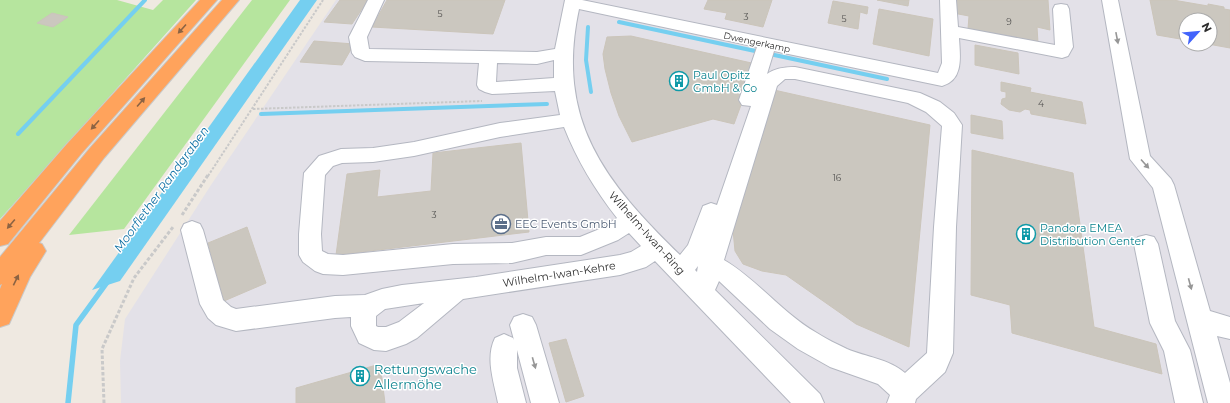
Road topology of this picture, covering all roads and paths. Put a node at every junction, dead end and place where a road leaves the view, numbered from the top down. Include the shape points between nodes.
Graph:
1 (209, 0) edge
2 (230, 0) edge
3 (323, 0) edge
4 (376, 0) edge
5 (948, 0) edge
6 (1110, 0) edge
7 (572, 2) edge
8 (1061, 9) dead end
9 (949, 31) junction
10 (765, 50) junction
11 (562, 53) junction
12 (488, 57) junction
13 (565, 84) junction
14 (487, 101) dead end
15 (253, 109) junction
16 (571, 119) junction
17 (97, 152) junction
18 (632, 219) junction
19 (184, 223) junction
20 (0, 236) edge
21 (1146, 244) dead end
22 (658, 248) junction
23 (711, 264) junction
24 (680, 271) junction
25 (0, 275) edge
26 (457, 290) junction
27 (702, 293) junction
28 (370, 306) junction
29 (0, 316) edge
30 (1200, 320) junction
31 (523, 325) dead end
32 (1230, 328) edge
33 (504, 346) dead end
34 (903, 397) edge
35 (104, 403) edge
36 (512, 403) edge
37 (545, 403) edge
38 (810, 403) edge
39 (1189, 403) edge
40 (1222, 403) edge

1 -> 20 highway via 74,148
17 -> 2 highway
3 - 15 path
4 - 12 street via 358,36 361,53
5 - 9 street
6 -> 30 street via 1140,159 1163,185
7 - 10 street, Dwengerkamp
7 - 11 street, Wilhelm-Iwan-Ring
8 - 9 street via 1064,48 1062,52
9 - 10 street, Dwengerkamp via 951,63 942,80
10 - 24 street via 698,249
11 - 12 street via 537,58
11 - 13 street, Wilhelm-Iwan-Ring
12 - 13 street via 486,85 492,88
13 - 16 street, Wilhelm-Iwan-Ring
14 - 15 path
15 - 19 path
16 - 18 street, Wilhelm-Iwan-Ring via 583,149 600,178
16 - 18 street via 500,130 414,149 373,155 341,156 326,161 315,173 310,234 311,255 323,264 343,265 453,254 512,253 546,246 581,246 610,234
17 - 25 highway
29 -> 17 highway via 20,272
18 - 22 street, Wilhelm-Iwan-Ring
19 - 28 street via 212,304 215,310 226,317 236,320 335,307
19 - 35 path via 134,278 102,349
21 - 39 street via 1163,323 1178,350
22 - 24 street, Wilhelm-Iwan-Ring
22 - 26 street, Wilhelm-Iwan-Kehre via 638,260 620,265
23 - 27 street
23 - 34 street via 727,274 780,321 807,341 838,358 887,375
23 - 34 street via 768,84 775,75 795,74 913,98 933,107 948,118 952,125 940,353 936,363
24 - 27 street, Wilhelm-Iwan-Ring
26 - 28 street, Wilhelm-Iwan-Kehre via 381,299
26 - 28 street via 415,324 384,340 372,338 364,330 363,318
27 - 38 street, Wilhelm-Iwan-Ring
30 - 32 street
30 - 40 street
31 -> 37 street
33 - 36 street via 504,368

